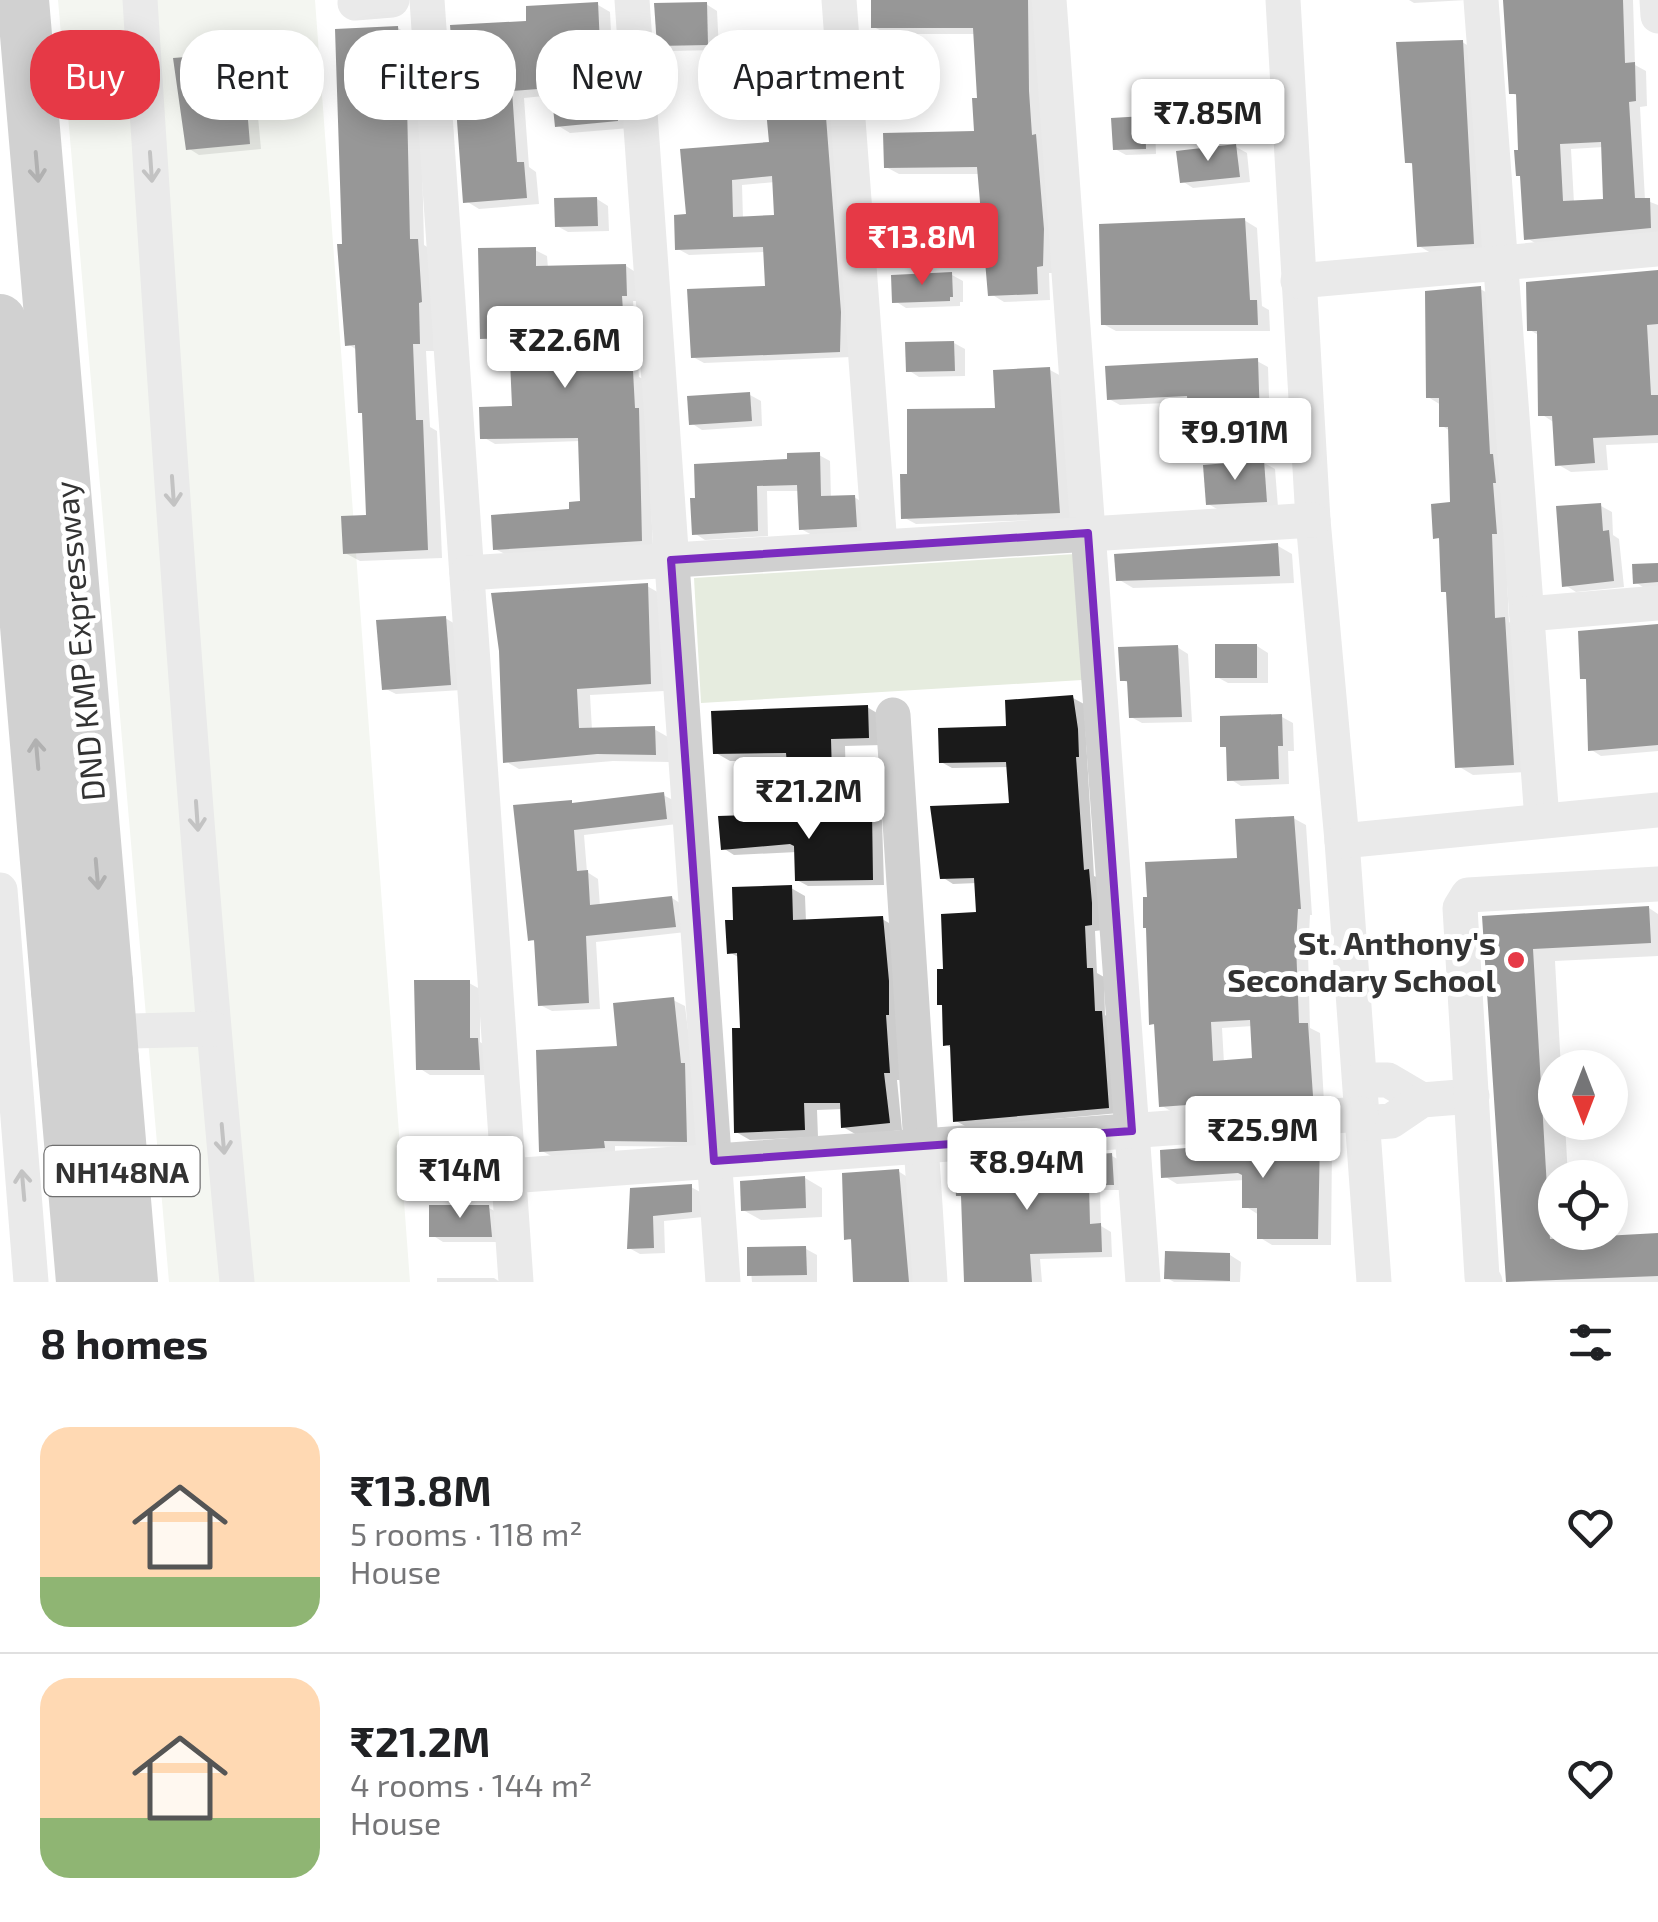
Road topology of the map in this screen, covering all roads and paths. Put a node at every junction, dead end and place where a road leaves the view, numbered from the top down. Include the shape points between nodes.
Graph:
1 (23, 0) edge
2 (140, 0) edge
3 (392, 0) edge
4 (427, 0) edge
5 (632, 0) edge
6 (839, 0) edge
7 (1049, 0) edge
8 (1283, 0) edge
9 (1480, 0) edge
10 (1657, 0) edge
11 (354, 3) dead end
12 (1658, 16) edge
13 (1658, 249) edge
14 (1500, 262) junction
15 (1298, 280) junction
16 (0, 320) edge
17 (1312, 520) junction
18 (1088, 533) junction
19 (880, 546) junction
20 (671, 560) junction
21 (467, 574) junction
22 (1658, 603) edge
23 (1527, 614) junction
24 (892, 715) dead end
25 (1658, 810) edge
26 (1542, 820) junction
27 (1342, 841) junction
28 (1658, 884) edge
29 (0, 890) edge
30 (82, 987) junction
31 (212, 1028) junction
32 (5, 1034) edge
33 (88, 1060) junction
34 (1472, 1096) junction
35 (1361, 1106) junction
36 (1132, 1131) junction
37 (921, 1146) junction
38 (714, 1161) junction
39 (509, 1176) junction
40 (32, 1282) edge
41 (82, 1282) edge
42 (132, 1282) edge
43 (237, 1282) edge
44 (516, 1282) edge
45 (722, 1282) edge
46 (930, 1282) edge
47 (1143, 1282) edge
48 (1374, 1282) edge
49 (1486, 1282) edge

1 -> 30 highway, DND KMP Expressway / NH148NA
2 -> 31 street
3 - 11 street
4 - 21 street
5 - 20 street
6 - 19 street
7 - 18 street
8 - 15 street
9 - 14 street
10 - 12 street
13 - 14 street
14 - 15 street
14 - 23 street
15 - 17 street
30 -> 16 highway, DND KMP Expressway / NH148NA
17 - 18 street
17 - 27 street
18 - 19 street
18 - 36 street
19 - 20 street
20 - 21 street
20 - 38 street
21 - 39 street
22 - 23 street
23 - 26 street
24 - 37 street
25 - 26 street
26 - 27 street
27 - 35 street
28 - 34 street via 1468,895 1460,908
29 - 32 street
30 - 33 highway, DND KMP Expressway / NH148NA, bridge
31 - 32 street
31 -> 43 street
40 -> 32 street
33 - 41 highway, DND KMP Expressway / NH148NA
33 - 42 highway, DND KMP Expressway / NH148NA
34 - 35 street via 1422,1100 1388,1080
34 - 49 street
35 - 36 street
35 - 48 street
36 - 37 street
36 - 47 street
37 - 38 street
37 - 46 street
38 - 39 street
38 - 45 street
39 - 44 street

